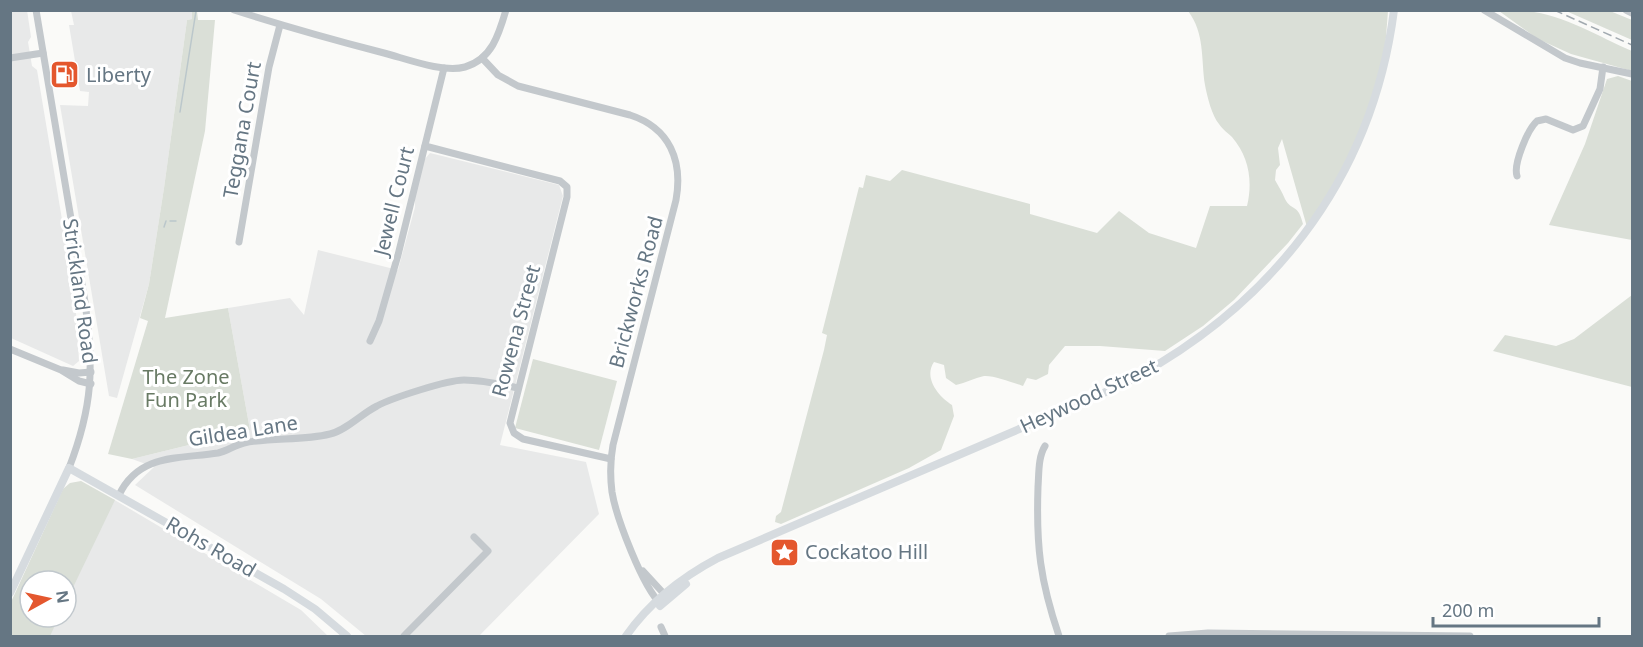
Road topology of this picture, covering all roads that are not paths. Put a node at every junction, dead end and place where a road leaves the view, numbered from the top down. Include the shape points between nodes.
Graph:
1 (36, 10) edge
2 (234, 10) edge
3 (506, 10) edge
4 (1394, 10) edge
5 (1484, 10) edge
6 (1626, 10) edge
7 (1632, 14) edge
8 (280, 25) junction
9 (43, 53) junction
10 (10, 58) edge
11 (482, 58) junction
12 (1603, 67) junction
13 (444, 68) junction
14 (1632, 74) edge
15 (425, 146) junction
16 (1517, 176) dead end
17 (239, 242) dead end
18 (370, 341) dead end
19 (10, 349) edge
20 (61, 370) junction
21 (91, 372) junction
22 (91, 384) junction
23 (518, 388) junction
24 (1045, 446) dead end
25 (611, 459) junction
26 (69, 468) junction
27 (119, 495) junction
28 (474, 537) dead end
29 (10, 593) edge
30 (663, 600) junction
31 (662, 627) dead end
32 (347, 636) edge
33 (404, 636) edge
34 (626, 636) edge
35 (632, 636) edge
36 (665, 636) edge
37 (1059, 636) edge
38 (1169, 636) edge
39 (1470, 636) edge

1 - 9 street, Strickland Road
2 - 8 street
3 - 11 street via 494,45
4 - 30 main road, Heywood Street via 1373,105 1338,184 1289,254 1221,321 1175,354 1115,388 748,546
5 - 12 street via 1559,55
6 - 7 street
8 - 13 street
8 - 17 street, Teggana Court via 269,67
9 - 10 street
9 - 21 street, Strickland Road via 86,311
11 - 13 street via 465,67
11 - 25 street, Brickworks Road via 509,82 640,118 663,136 678,165 679,188
12 - 14 street
12 - 16 street via 1600,89 1583,126 1573,130 1546,119 1537,121 1517,161
13 - 15 street, Jewell Court
15 - 18 street, Jewell Court via 398,255
15 - 23 street, Rowena Street via 560,181 567,187
19 - 20 street
20 - 21 street
20 - 22 street
21 - 22 street, Strickland Road
22 - 26 street, Strickland Road
23 - 25 street, Rowena Street via 510,423 518,437
23 - 27 street, Gildea Lane via 472,380 453,381 379,405 331,434 247,443 222,452 153,462 133,475
24 - 37 street, Heywood Street via 1039,476 1037,538 1044,589
25 - 30 street via 614,500 633,554 642,578
26 - 27 main road, Rohs Road
26 - 29 main road, Strickland Road
27 - 32 main road, Rohs Road via 302,600
28 - 33 street via 488,551
30 - 34 main road, Heywood Street
30 - 35 main road, Heywood Street
31 - 36 street
38 - 39 street

